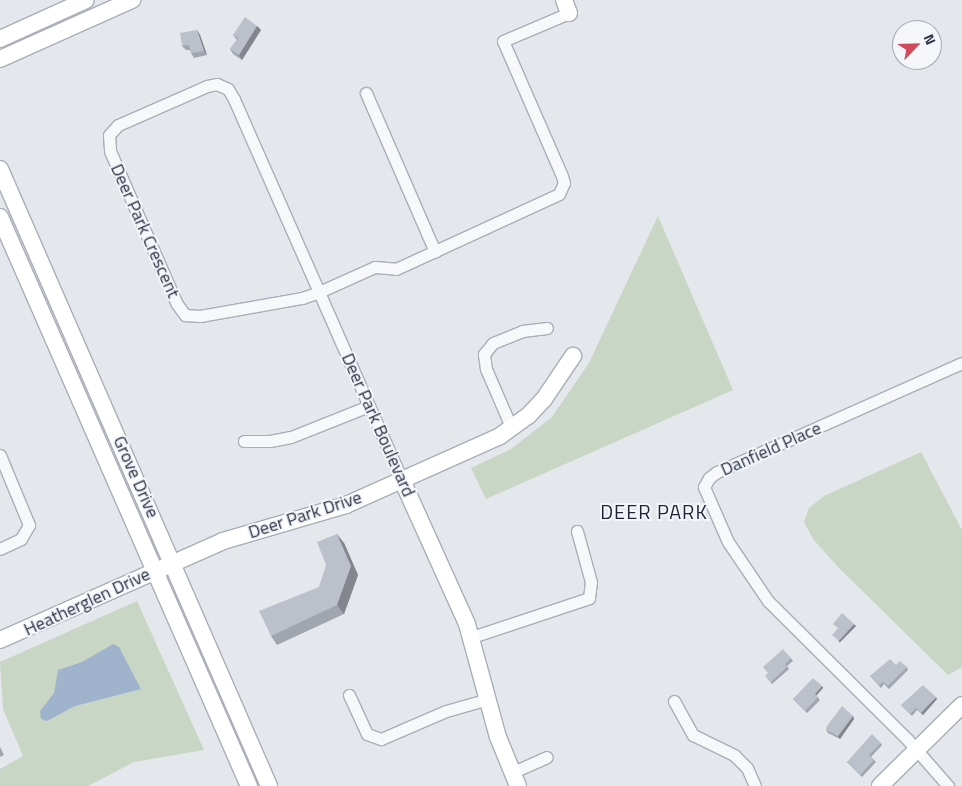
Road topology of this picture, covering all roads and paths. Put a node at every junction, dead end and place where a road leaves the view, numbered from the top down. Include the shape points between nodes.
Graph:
1 (86, 0) edge
2 (132, 0) edge
3 (566, 6) edge
4 (4, 35) edge
5 (21, 50) junction
6 (0, 59) edge
7 (0, 68) edge
8 (223, 85) joint
9 (366, 93) dead end
10 (0, 170) edge
11 (0, 217) edge
12 (436, 252) junction
13 (319, 292) junction
14 (547, 328) dead end
15 (573, 356) dead end
16 (962, 363) edge
17 (369, 406) junction
18 (512, 429) junction
19 (244, 441) dead end
20 (0, 455) edge
21 (402, 480) junction
22 (577, 531) dead end
23 (0, 549) edge
24 (173, 562) junction
25 (157, 570) junction
26 (472, 637) junction
27 (0, 640) edge
28 (350, 696) dead end
29 (488, 699) junction
30 (674, 701) dead end
31 (962, 705) edge
32 (916, 749) junction
33 (547, 757) dead end
34 (515, 780) edge
35 (249, 786) edge
36 (269, 786) edge
37 (756, 786) edge
38 (880, 786) edge
39 (948, 786) edge

1 - 4 main road
2 - 5 main road
3 - 12 street via 503,41 562,176 563,189 552,198
5 - 6 main road
5 - 7 main road
8 - 13 street, Deer Park Boulevard via 234,99
8 - 13 street, Deer Park Crescent via 207,86 118,125 107,141 177,304 186,315 200,316 294,300
9 - 12 street
10 - 24 main road, Grove Drive
11 - 25 main road, Grove Drive
12 - 13 street via 396,269 375,267
13 - 17 street, Deer Park Boulevard
14 - 18 street via 522,331 493,343 484,354 486,369
15 - 18 main road, Deer Park Drive via 544,399
16 - 32 street, Danfield Place via 717,472 704,486 728,542 768,601
17 - 19 street via 291,437 270,442
17 - 21 street, Deer Park Boulevard
18 - 21 main road, Deer Park Drive
20 - 23 street via 29,525 21,539
21 - 24 main road, Deer Park Drive via 346,505 223,541
21 - 26 main road, Deer Park Boulevard
22 - 26 street via 591,582 589,598
24 - 25 main road, Heatherglen Drive
24 - 36 main road, Grove Drive
25 - 27 main road, Heatherglen Drive
25 - 35 main road, Grove Drive
26 - 29 main road, Deer Park Boulevard
28 - 29 street via 367,734 381,739 446,711
29 - 34 main road, Deer Park Boulevard
30 - 37 street via 693,735 734,755 747,768
31 - 32 main road
32 - 38 main road
32 - 39 street
33 - 34 street, Deer Park Boulevard

